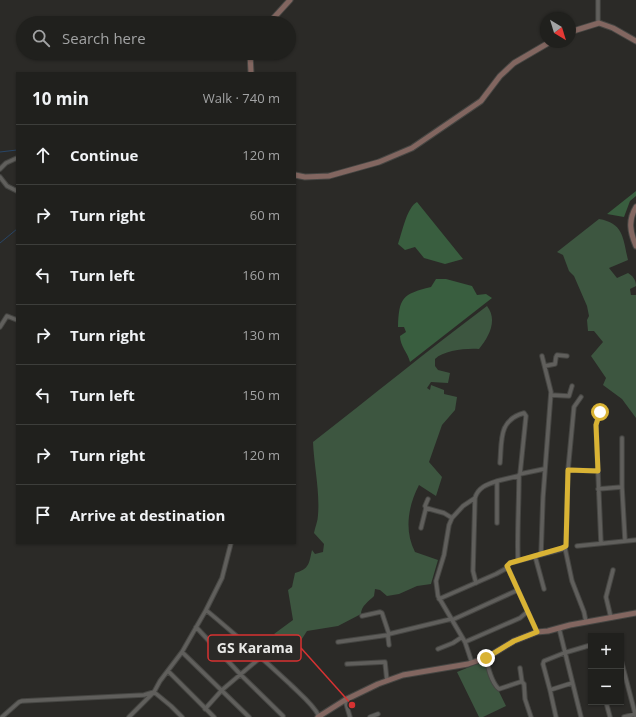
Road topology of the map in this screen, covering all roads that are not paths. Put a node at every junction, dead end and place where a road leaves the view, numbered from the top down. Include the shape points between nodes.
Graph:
1 (290, 0) edge
2 (598, 0) edge
3 (275, 16) edge
4 (598, 23) junction
5 (576, 30) edge
6 (636, 41) edge
7 (540, 48) edge
8 (250, 60) edge
9 (251, 72) edge
10 (16, 158) edge
11 (0, 169) edge
12 (296, 175) edge
13 (0, 177) edge
14 (16, 190) edge
15 (636, 207) edge
16 (636, 246) edge
17 (16, 320) edge
18 (0, 327) edge
19 (542, 356) dead end
20 (567, 356) dead end
21 (545, 366) junction
22 (572, 386) dead end
23 (550, 395) junction
24 (581, 397) dead end
25 (600, 412) dead end
26 (622, 438) dead end
27 (500, 463) dead end
28 (544, 469) junction
29 (568, 470) junction
30 (598, 471) junction
31 (519, 475) junction
32 (498, 481) junction
33 (622, 487) junction
34 (598, 489) junction
35 (475, 498) junction
36 (428, 499) dead end
37 (426, 508) junction
38 (452, 518) junction
39 (497, 523) dead end
40 (421, 528) dead end
41 (625, 540) junction
42 (636, 540) edge
43 (601, 543) junction
44 (231, 544) edge
45 (577, 546) dead end
46 (565, 548) junction
47 (541, 554) junction
48 (535, 556) junction
49 (518, 561) junction
50 (507, 568) junction
51 (613, 570) dead end
52 (476, 583) junction
53 (544, 589) dead end
54 (518, 590) junction
55 (439, 599) junction
56 (206, 610) junction
57 (527, 612) junction
58 (636, 613) edge
59 (362, 616) dead end
60 (611, 618) junction
61 (451, 620) junction
62 (586, 622) junction
63 (196, 627) junction
64 (559, 628) junction
65 (537, 632) junction
66 (388, 634) junction
67 (462, 637) junction
68 (338, 642) dead end
69 (465, 642) junction
70 (389, 645) dead end
71 (588, 646) edge
72 (438, 649) dead end
73 (182, 652) junction
74 (564, 653) junction
75 (261, 657) junction
76 (486, 658) junction
77 (472, 663) junction
78 (347, 664) dead end
79 (520, 668) dead end
80 (623, 669) edge
81 (168, 671) junction
82 (241, 675) junction
83 (387, 681) junction
84 (522, 682) junction
85 (572, 683) junction
86 (222, 690) junction
87 (550, 690) junction
88 (154, 692) junction
89 (345, 700) junction
90 (607, 705) edge
91 (205, 709) junction
92 (378, 714) dead end
93 (636, 715) edge
94 (211, 716) edge
95 (283, 716) dead end
96 (2, 717) edge
97 (129, 717) edge
98 (182, 717) edge
99 (249, 717) edge
100 (319, 717) edge
101 (350, 717) edge
102 (370, 717) edge
103 (531, 717) edge
104 (556, 717) edge
105 (581, 717) edge
106 (610, 717) edge
107 (624, 717) edge

1 - 3 main road
2 - 4 street
4 - 5 main road
4 - 6 main road
7 - 12 main road via 514,63 500,76 481,101 412,148 385,160 329,176 313,178
8 - 9 main road
10 - 11 street
13 - 14 street via 7,186
15 - 16 main road via 630,225
17 - 18 street via 8,316
19 - 21 street
20 - 21 street via 557,355 555,364
21 - 23 street
22 - 23 street via 569,396
23 - 28 street
24 - 29 street via 574,407
25 - 30 street via 596,425
26 - 33 street
27 - 31 street via 505,426 511,419 524,413 526,416
28 - 31 street
28 - 47 street
29 - 30 street
29 - 46 street
30 - 34 street
31 - 32 street
31 - 49 street
32 - 35 street via 485,486
32 - 39 street
33 - 34 street
33 - 41 street
34 - 43 street
35 - 38 street
35 - 52 street via 473,571
36 - 37 street
37 - 38 street
37 - 40 street
38 - 55 street via 436,580
41 - 42 street
41 - 43 street
43 - 45 street
44 - 56 street via 217,591
46 - 47 street
46 - 62 street via 572,581
47 - 48 street
48 - 49 street
48 - 53 street
49 - 50 street via 510,563
50 - 52 street
50 - 54 street
51 - 60 street via 606,597
52 - 55 street
54 - 57 street
54 - 61 street
55 - 61 street
56 - 63 street
56 - 75 street
57 - 65 street
57 - 69 street via 520,618
58 - 60 main road
59 - 66 street via 382,613
60 - 62 main road
61 - 66 street
61 - 67 street
62 - 64 main road
63 - 73 street
63 - 82 street
64 - 65 main road
64 - 74 street
65 - 76 main road via 514,641
66 - 68 street
66 - 70 street
67 - 69 street
67 - 72 street
69 - 77 street
71 - 74 street
73 - 81 street
73 - 86 street
74 - 85 street
74 - 87 street via 544,661
75 - 82 street
75 - 100 street via 317,711
76 - 77 main road
76 - 84 street via 496,687 499,689
77 - 83 main road via 411,673
78 - 83 street via 385,662
79 - 84 street
80 - 93 street
81 - 88 street
81 - 91 street
82 - 86 street
82 - 95 street
83 - 89 main road
84 - 103 street
85 - 87 street
85 - 105 street
86 - 91 street
86 - 99 street
87 - 104 street
88 - 96 street via 144,695 22,701
88 - 97 street
88 - 98 street
89 - 100 main road
89 - 101 street
90 - 106 street
91 - 94 street
92 - 102 street
93 - 107 street

